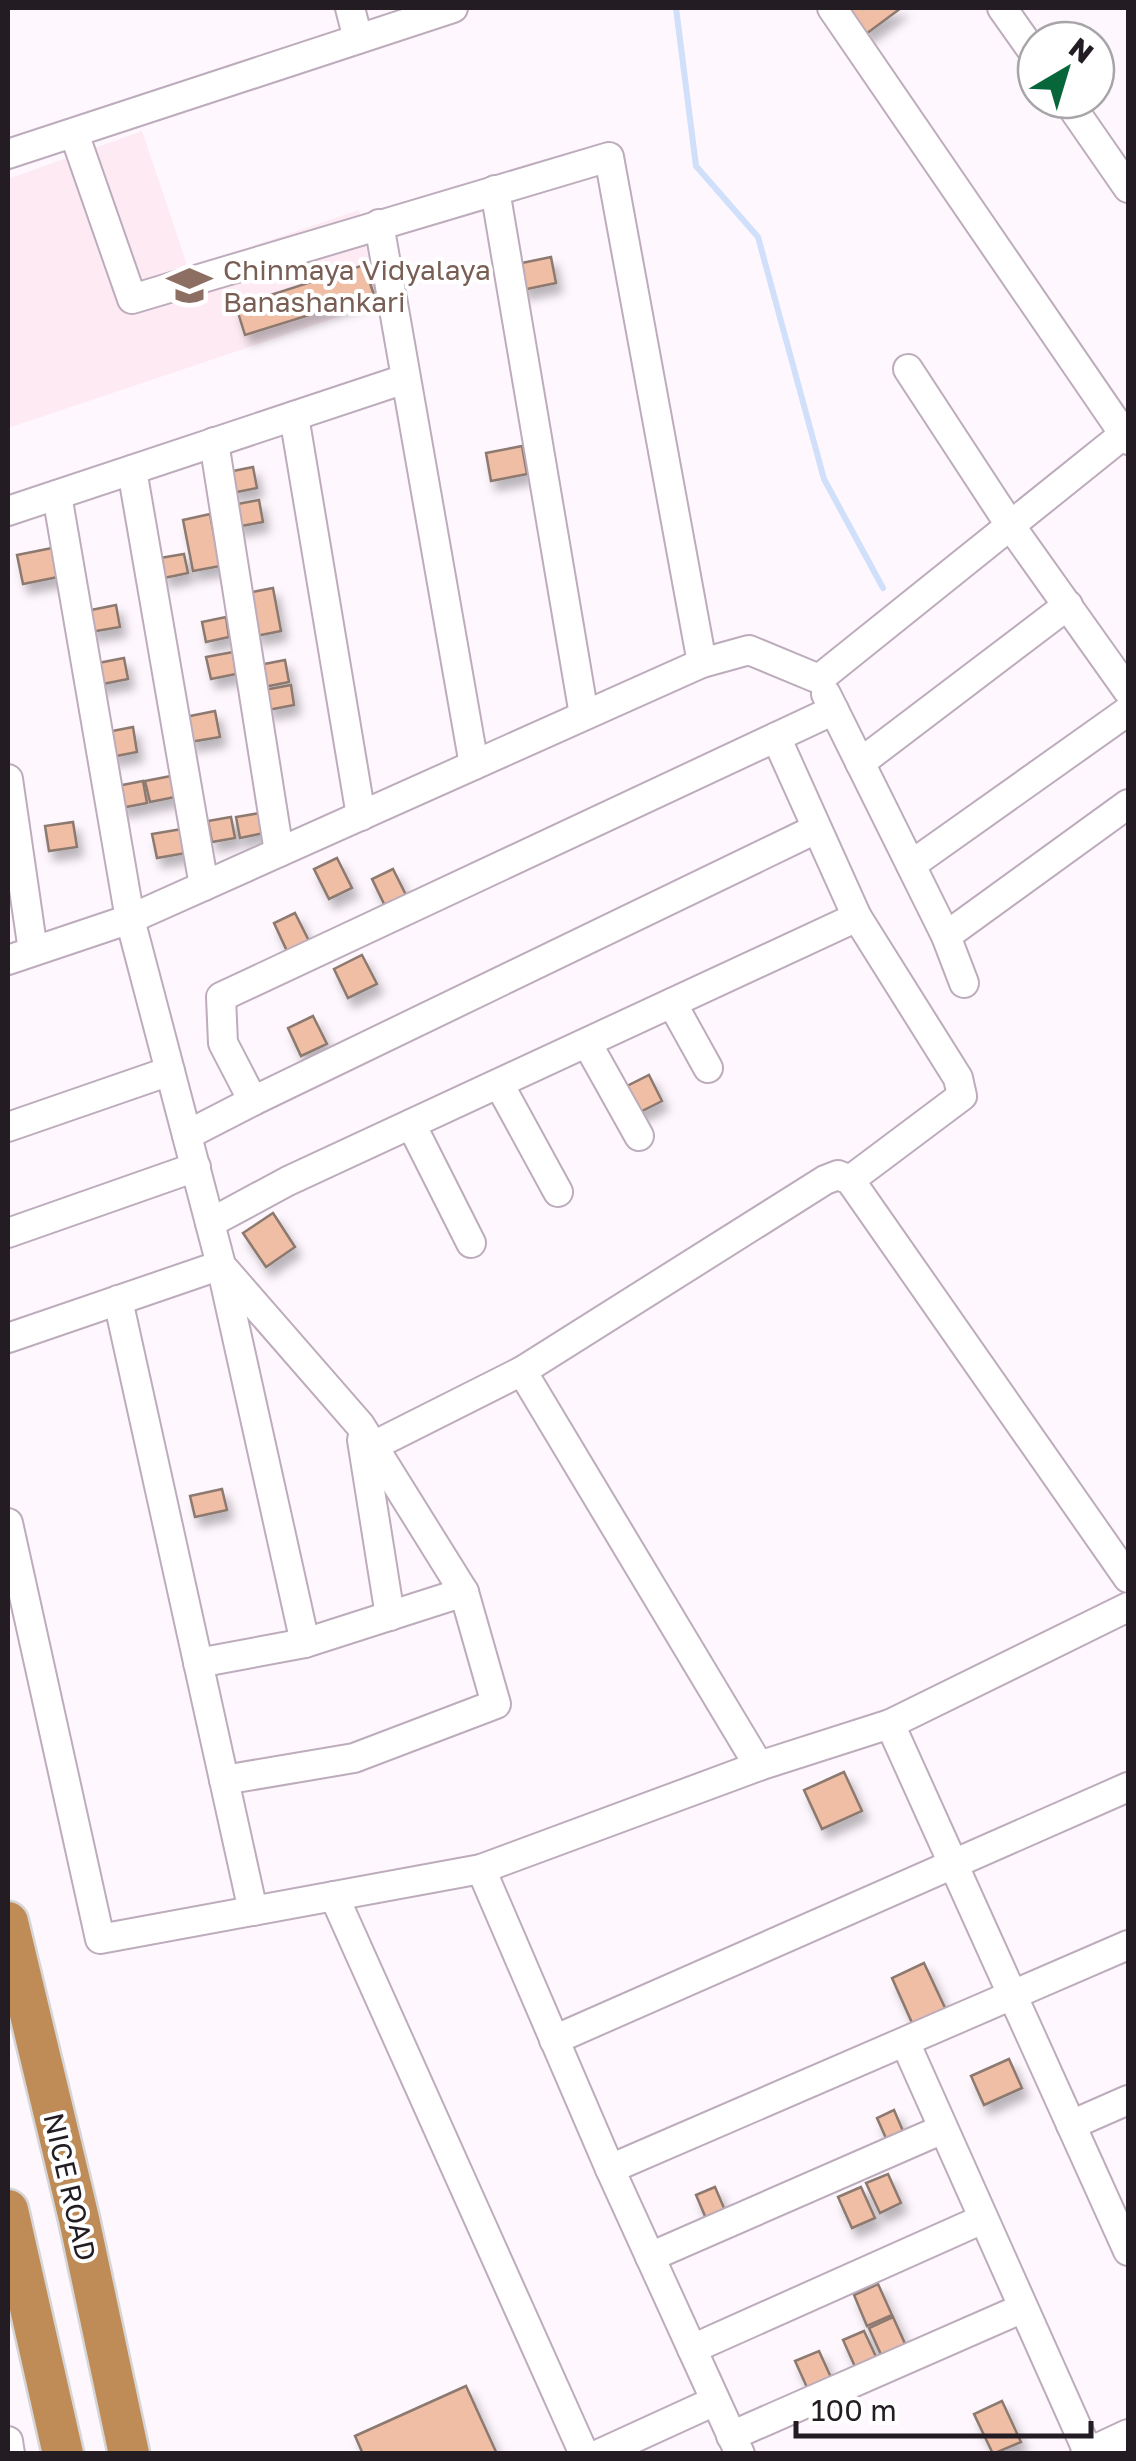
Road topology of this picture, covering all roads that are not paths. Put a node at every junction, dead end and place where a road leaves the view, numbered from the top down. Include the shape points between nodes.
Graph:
1 (350, 8) edge
2 (453, 8) edge
3 (832, 8) edge
4 (358, 39) junction
5 (1081, 120) edge
6 (74, 132) junction
7 (8, 154) edge
8 (1128, 188) edge
9 (495, 190) junction
10 (379, 224) junction
11 (908, 369) dead end
12 (405, 379) junction
13 (294, 416) junction
14 (1127, 435) edge
15 (214, 442) junction
16 (132, 470) junction
17 (56, 494) junction
18 (8, 511) edge
19 (1010, 525) junction
20 (1068, 605) junction
21 (702, 663) junction
22 (818, 679) junction
23 (1128, 690) edge
24 (834, 710) junction
25 (1128, 711) edge
26 (584, 716) junction
27 (776, 737) junction
28 (860, 763) junction
29 (474, 765) junction
30 (8, 779) edge
31 (1128, 804) edge
32 (360, 816) junction
33 (816, 829) junction
34 (280, 852) junction
35 (911, 866) junction
36 (204, 886) junction
37 (858, 917) junction
38 (130, 919) junction
39 (946, 936) junction
40 (20, 956) edge
41 (964, 983) dead end
42 (672, 1003) junction
43 (587, 1043) junction
44 (708, 1068) dead end
45 (170, 1071) junction
46 (499, 1084) junction
47 (253, 1102) junction
48 (411, 1124) junction
49 (8, 1127) edge
50 (187, 1135) junction
51 (638, 1136) dead end
52 (196, 1167) junction
53 (850, 1180) junction
54 (558, 1192) dead end
55 (210, 1223) junction
56 (8, 1234) edge
57 (471, 1243) dead end
58 (221, 1265) junction
59 (118, 1300) junction
60 (8, 1338) edge
61 (522, 1371) junction
62 (366, 1436) junction
63 (8, 1523) edge
64 (1128, 1578) edge
65 (464, 1592) junction
66 (1128, 1607) edge
67 (390, 1616) junction
68 (305, 1643) junction
69 (198, 1663) junction
70 (890, 1724) junction
71 (760, 1766) junction
72 (224, 1780) junction
73 (1128, 1787) edge
74 (953, 1864) junction
75 (481, 1869) junction
76 (334, 1896) junction
77 (253, 1911) junction
78 (8, 1922) edge
79 (1128, 1945) edge
80 (1012, 1996) junction
81 (554, 2040) junction
82 (904, 2042) junction
83 (1128, 2100) edge
84 (1071, 2125) junction
85 (943, 2128) junction
86 (610, 2169) junction
87 (8, 2210) edge
88 (984, 2219) junction
89 (1128, 2251) edge
90 (650, 2256) junction
91 (1023, 2308) junction
92 (692, 2350) junction
93 (715, 2401) junction
94 (1128, 2434) edge
95 (8, 2441) edge
96 (735, 2445) edge
97 (1086, 2453) edge
98 (10, 2454) edge
99 (62, 2454) edge
100 (129, 2454) edge
101 (584, 2454) edge
102 (599, 2454) edge

1 - 4 street
2 - 4 street
3 - 14 street
4 - 6 street
5 - 8 street
6 - 7 street
6 - 10 street via 132,299
9 - 10 street
9 - 21 street via 609,157
9 - 26 street
10 - 12 street
11 - 19 street
12 - 13 street
12 - 29 street
13 - 15 street
13 - 32 street
14 - 19 street
15 - 16 street
15 - 34 street
16 - 17 street
16 - 36 street
17 - 18 street
17 - 38 street
19 - 20 street
19 - 22 street
20 - 23 street
20 - 28 street
21 - 22 street via 749,650
21 - 26 street
22 - 24 street
24 - 27 street
24 - 28 street
25 - 35 street
26 - 29 street
27 - 33 street
27 - 47 street via 221,997 222,1044
28 - 35 street
29 - 32 street
30 - 40 street
31 - 39 street
32 - 34 street
33 - 37 street
33 - 47 street
34 - 36 street
35 - 39 street
36 - 38 street
37 - 42 street
37 - 53 street via 958,1078 962,1096
38 - 40 street
38 - 45 street
39 - 41 street
42 - 43 street
42 - 44 street
43 - 46 street
43 - 51 street
45 - 49 street
45 - 50 street
46 - 48 street
46 - 54 street
47 - 50 street
48 - 55 street
48 - 57 street
50 - 52 street
52 - 55 street
52 - 56 street
53 - 61 street via 825,1180
53 - 64 street
55 - 58 street
58 - 59 street
58 - 62 street
58 - 68 street
59 - 60 street
59 - 69 street
61 - 62 street
61 - 71 street
62 - 65 street
62 - 67 street
63 - 77 street via 100,1939
65 - 67 street
65 - 72 street via 496,1704 354,1758
66 - 70 street
67 - 68 street
68 - 69 street
69 - 72 street
70 - 71 street
70 - 74 street
71 - 75 street
72 - 77 street
73 - 74 street
74 - 80 street
74 - 81 street
75 - 76 street
75 - 81 street
76 - 77 street
76 - 101 street
78 - 100 highway, NICE ROAD
79 - 80 street
80 - 82 street
80 - 84 street
81 - 86 street
82 - 85 street
82 - 86 street
83 - 84 street
84 - 89 street
85 - 88 street
85 - 90 street
86 - 90 street
87 - 99 highway
88 - 91 street
88 - 92 street
90 - 92 street
91 - 96 street
91 - 97 street
92 - 93 street
93 - 96 street
93 - 102 street
94 - 97 street
95 - 98 street

